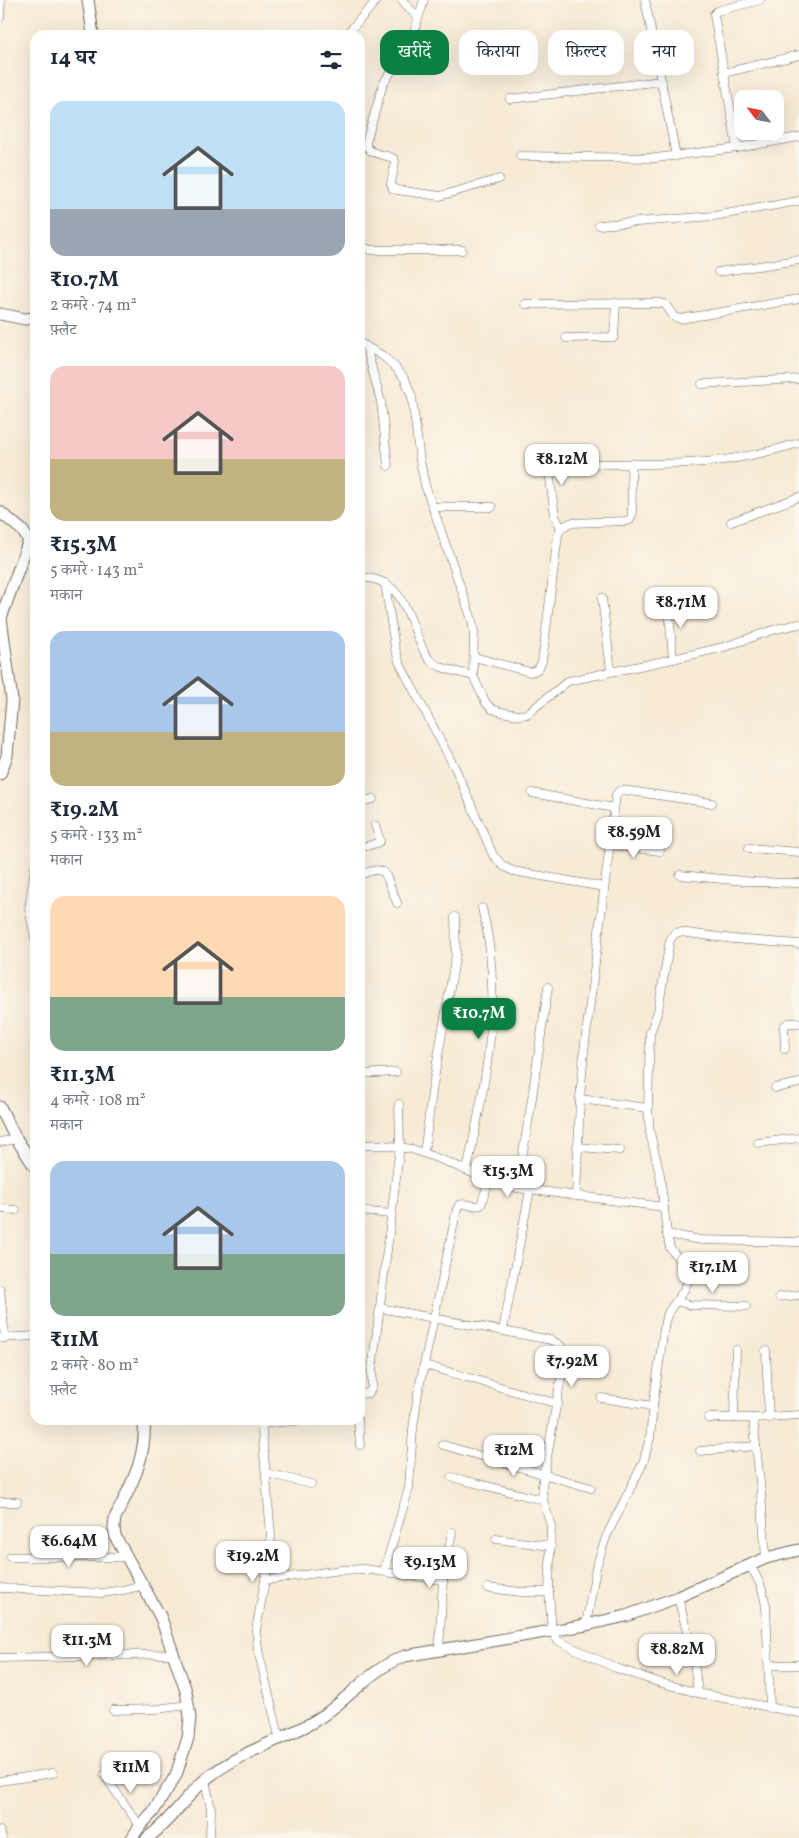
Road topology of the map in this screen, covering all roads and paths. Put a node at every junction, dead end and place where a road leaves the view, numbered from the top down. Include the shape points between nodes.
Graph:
1 (1, 0) edge
2 (88, 0) edge
3 (377, 0) edge
4 (402, 0) edge
5 (424, 0) edge
6 (645, 0) edge
7 (760, 0) edge
8 (0, 17) edge
9 (418, 18) junction
10 (92, 30) edge
11 (350, 30) edge
12 (799, 55) edge
13 (724, 73) junction
14 (662, 81) junction
15 (510, 99) dead end
16 (799, 137) edge
17 (737, 148) junction
18 (520, 156) dead end
19 (676, 156) junction
20 (499, 179) dead end
21 (799, 202) edge
22 (599, 225) dead end
23 (365, 248) edge
24 (462, 250) dead end
25 (799, 260) edge
26 (718, 272) dead end
27 (799, 299) edge
28 (616, 303) junction
29 (525, 304) dead end
30 (0, 314) edge
31 (30, 318) edge
32 (566, 338) dead end
33 (365, 345) edge
34 (365, 351) edge
35 (799, 379) edge
36 (702, 384) dead end
37 (799, 443) edge
38 (546, 449) dead end
39 (631, 463) junction
40 (578, 464) dead end
41 (388, 466) dead end
42 (799, 497) edge
43 (433, 507) junction
44 (492, 507) dead end
45 (0, 512) edge
46 (731, 522) dead end
47 (561, 528) junction
48 (30, 540) edge
49 (30, 547) edge
50 (365, 578) edge
51 (385, 583) junction
52 (602, 598) dead end
53 (668, 600) dead end
54 (1, 618) edge
55 (799, 624) edge
56 (474, 657) junction
57 (673, 659) junction
58 (611, 671) junction
59 (473, 676) junction
60 (3, 755) edge
61 (0, 774) edge
62 (532, 793) dead end
63 (373, 799) dead end
64 (365, 801) edge
65 (712, 803) dead end
66 (614, 808) junction
67 (375, 824) dead end
68 (610, 845) junction
69 (365, 847) edge
70 (749, 848) dead end
71 (660, 851) dead end
72 (799, 852) edge
73 (365, 873) edge
74 (680, 875) dead end
75 (799, 883) edge
76 (604, 887) junction
77 (397, 903) dead end
78 (482, 908) dead end
79 (456, 917) dead end
80 (799, 944) edge
81 (548, 988) dead end
82 (799, 1023) edge
83 (784, 1049) dead end
84 (396, 1072) dead end
85 (365, 1074) edge
86 (799, 1083) edge
87 (775, 1088) dead end
88 (580, 1099) junction
89 (399, 1104) dead end
90 (0, 1107) edge
91 (648, 1108) junction
92 (799, 1138) edge
93 (17, 1139) junction
94 (0, 1142) edge
95 (758, 1143) dead end
96 (365, 1145) edge
97 (400, 1146) junction
98 (577, 1146) junction
99 (620, 1150) dead end
100 (424, 1153) junction
101 (30, 1159) edge
102 (468, 1170) junction
103 (489, 1180) junction
104 (517, 1188) junction
105 (530, 1190) junction
106 (576, 1196) junction
107 (664, 1207) junction
108 (0, 1210) edge
109 (16, 1210) dead end
110 (365, 1211) edge
111 (392, 1214) junction
112 (667, 1234) junction
113 (799, 1242) edge
114 (0, 1289) edge
115 (799, 1295) edge
116 (779, 1297) dead end
117 (676, 1301) junction
118 (746, 1306) dead end
119 (380, 1308) junction
120 (435, 1318) junction
121 (503, 1330) junction
122 (30, 1336) edge
123 (3, 1338) edge
124 (736, 1350) dead end
125 (766, 1351) dead end
126 (425, 1365) junction
127 (365, 1393) edge
128 (601, 1398) dead end
129 (558, 1404) junction
130 (653, 1406) junction
131 (799, 1415) edge
132 (708, 1418) dead end
133 (734, 1418) junction
134 (753, 1418) junction
135 (769, 1418) junction
136 (144, 1425) edge
137 (261, 1425) edge
138 (358, 1425) edge
139 (360, 1445) dead end
140 (443, 1445) dead end
141 (756, 1446) junction
142 (700, 1450) dead end
143 (266, 1473) junction
144 (545, 1474) junction
145 (450, 1478) dead end
146 (311, 1484) dead end
147 (591, 1488) dead end
148 (543, 1500) junction
149 (0, 1502) edge
150 (17, 1502) dead end
151 (452, 1532) dead end
152 (496, 1539) dead end
153 (551, 1546) junction
154 (799, 1550) edge
155 (10, 1557) dead end
156 (128, 1557) junction
157 (766, 1558) junction
158 (749, 1565) junction
159 (384, 1571) junction
160 (265, 1580) junction
161 (442, 1580) junction
162 (144, 1585) junction
163 (0, 1588) edge
164 (488, 1588) dead end
165 (549, 1592) junction
166 (678, 1597) junction
167 (586, 1625) junction
168 (552, 1631) junction
169 (439, 1650) junction
170 (173, 1654) junction
171 (0, 1658) edge
172 (799, 1664) edge
173 (769, 1665) junction
174 (698, 1693) junction
175 (188, 1705) junction
176 (770, 1708) junction
177 (113, 1710) dead end
178 (799, 1713) edge
179 (280, 1740) junction
180 (52, 1773) dead end
181 (104, 1775) dead end
182 (205, 1780) junction
183 (0, 1781) edge
184 (140, 1826) junction
185 (0, 1831) edge
186 (2, 1838) edge
187 (132, 1838) edge
188 (147, 1838) edge
189 (210, 1838) edge

1 - 8 street
2 - 10 street
3 - 11 street
4 - 9 street
5 - 9 street
6 - 14 street
7 - 13 street via 715,12
9 - 20 street via 412,41 383,84 367,147 394,159 391,184 397,190 440,196
12 - 13 street
13 - 17 street
14 - 15 street
14 - 19 street
16 - 17 street
17 - 19 street
18 - 19 street via 630,159
21 - 22 street via 714,216
23 - 24 street
25 - 26 street
27 - 28 street via 680,319 674,318 665,304
28 - 29 street
28 - 32 street via 614,338
30 - 31 street
33 - 43 street via 384,356 405,379 412,397 420,461
34 - 41 street via 380,402
35 - 36 street
37 - 39 street via 717,461
38 - 47 street via 555,516
39 - 40 street
39 - 47 street via 630,520 570,523
42 - 46 street
43 - 44 street
43 - 56 street via 472,620
45 - 48 street
47 - 56 street via 556,542 539,668 530,672
49 - 54 street
50 - 51 street
51 - 59 street via 399,596 423,651 430,659 438,665
51 - 76 street via 400,664 456,770 493,855 513,871
52 - 58 street
53 - 57 street
54 - 60 street via 12,700
55 - 57 street
56 - 59 street
57 - 58 street
58 - 59 street via 568,681 528,714 518,715 501,712 486,703
60 - 61 street
62 - 66 street
63 - 64 street
65 - 66 street via 623,790 616,795
66 - 68 street
67 - 69 street via 380,840
68 - 71 street
68 - 76 street
70 - 72 street
73 - 77 street via 374,870 386,873
74 - 75 street
76 - 88 street
78 - 102 street via 492,968 491,1040
79 - 100 street via 456,954
80 - 91 street via 680,932 672,936 658,1011 650,1033
81 - 104 street
82 - 83 street via 784,1026
84 - 85 street
86 - 87 street
88 - 91 street
88 - 98 street
89 - 97 street
90 - 93 street
91 - 107 street
92 - 95 street
93 - 94 street
93 - 101 street
96 - 97 street
97 - 100 street
97 - 111 street
98 - 99 street
98 - 106 street
100 - 102 street
102 - 103 street
103 - 104 street
103 - 120 street via 481,1205 463,1203 457,1210
104 - 105 street
105 - 106 street
105 - 121 street
106 - 107 street
107 - 112 street
108 - 109 street
110 - 111 street
111 - 119 street
112 - 113 street via 702,1240
112 - 117 street via 670,1248 686,1270 688,1281
114 - 123 street
115 - 116 street
117 - 118 street via 690,1306
117 - 130 street via 665,1321
119 - 120 street
119 - 127 street via 372,1387
120 - 121 street
120 - 126 street
121 - 129 street via 551,1340 564,1349
122 - 123 street
124 - 133 street
125 - 135 street
126 - 129 street
126 - 159 street via 413,1428 409,1488
128 - 130 street
129 - 144 street
130 - 167 street via 650,1438 643,1463 606,1538
131 - 135 street
132 - 133 street
133 - 134 street
134 - 135 street
134 - 141 street
136 - 156 street via 144,1450 115,1518 115,1536
137 - 143 street
138 - 139 street
140 - 144 street
141 - 142 street
141 - 157 street
143 - 146 street
143 - 160 street via 271,1535
144 - 147 street
144 - 148 street
145 - 148 street
148 - 153 street via 551,1526
149 - 150 street
151 - 161 street
152 - 153 street
153 - 165 street
154 - 157 street
155 - 156 street
156 - 162 street
157 - 158 street
158 - 166 street
158 - 173 street via 764,1590
159 - 160 street via 341,1570
159 - 161 street
160 - 179 street via 256,1630
161 - 169 street
162 - 163 street via 102,1592
162 - 170 street via 161,1618
164 - 165 street
165 - 168 street
166 - 167 street via 626,1616
166 - 174 street via 693,1655
167 - 168 street
168 - 169 street
168 - 174 street via 563,1644 616,1668
169 - 179 street via 389,1662 338,1706
170 - 171 street
170 - 175 street
172 - 173 street
173 - 176 street
174 - 176 street
175 - 177 street
175 - 184 street via 188,1738 176,1775 153,1812
176 - 178 street
179 - 182 street via 233,1760
180 - 183 street
181 - 184 street
182 - 188 street
182 - 189 street via 211,1809
184 - 187 street
185 - 186 street

